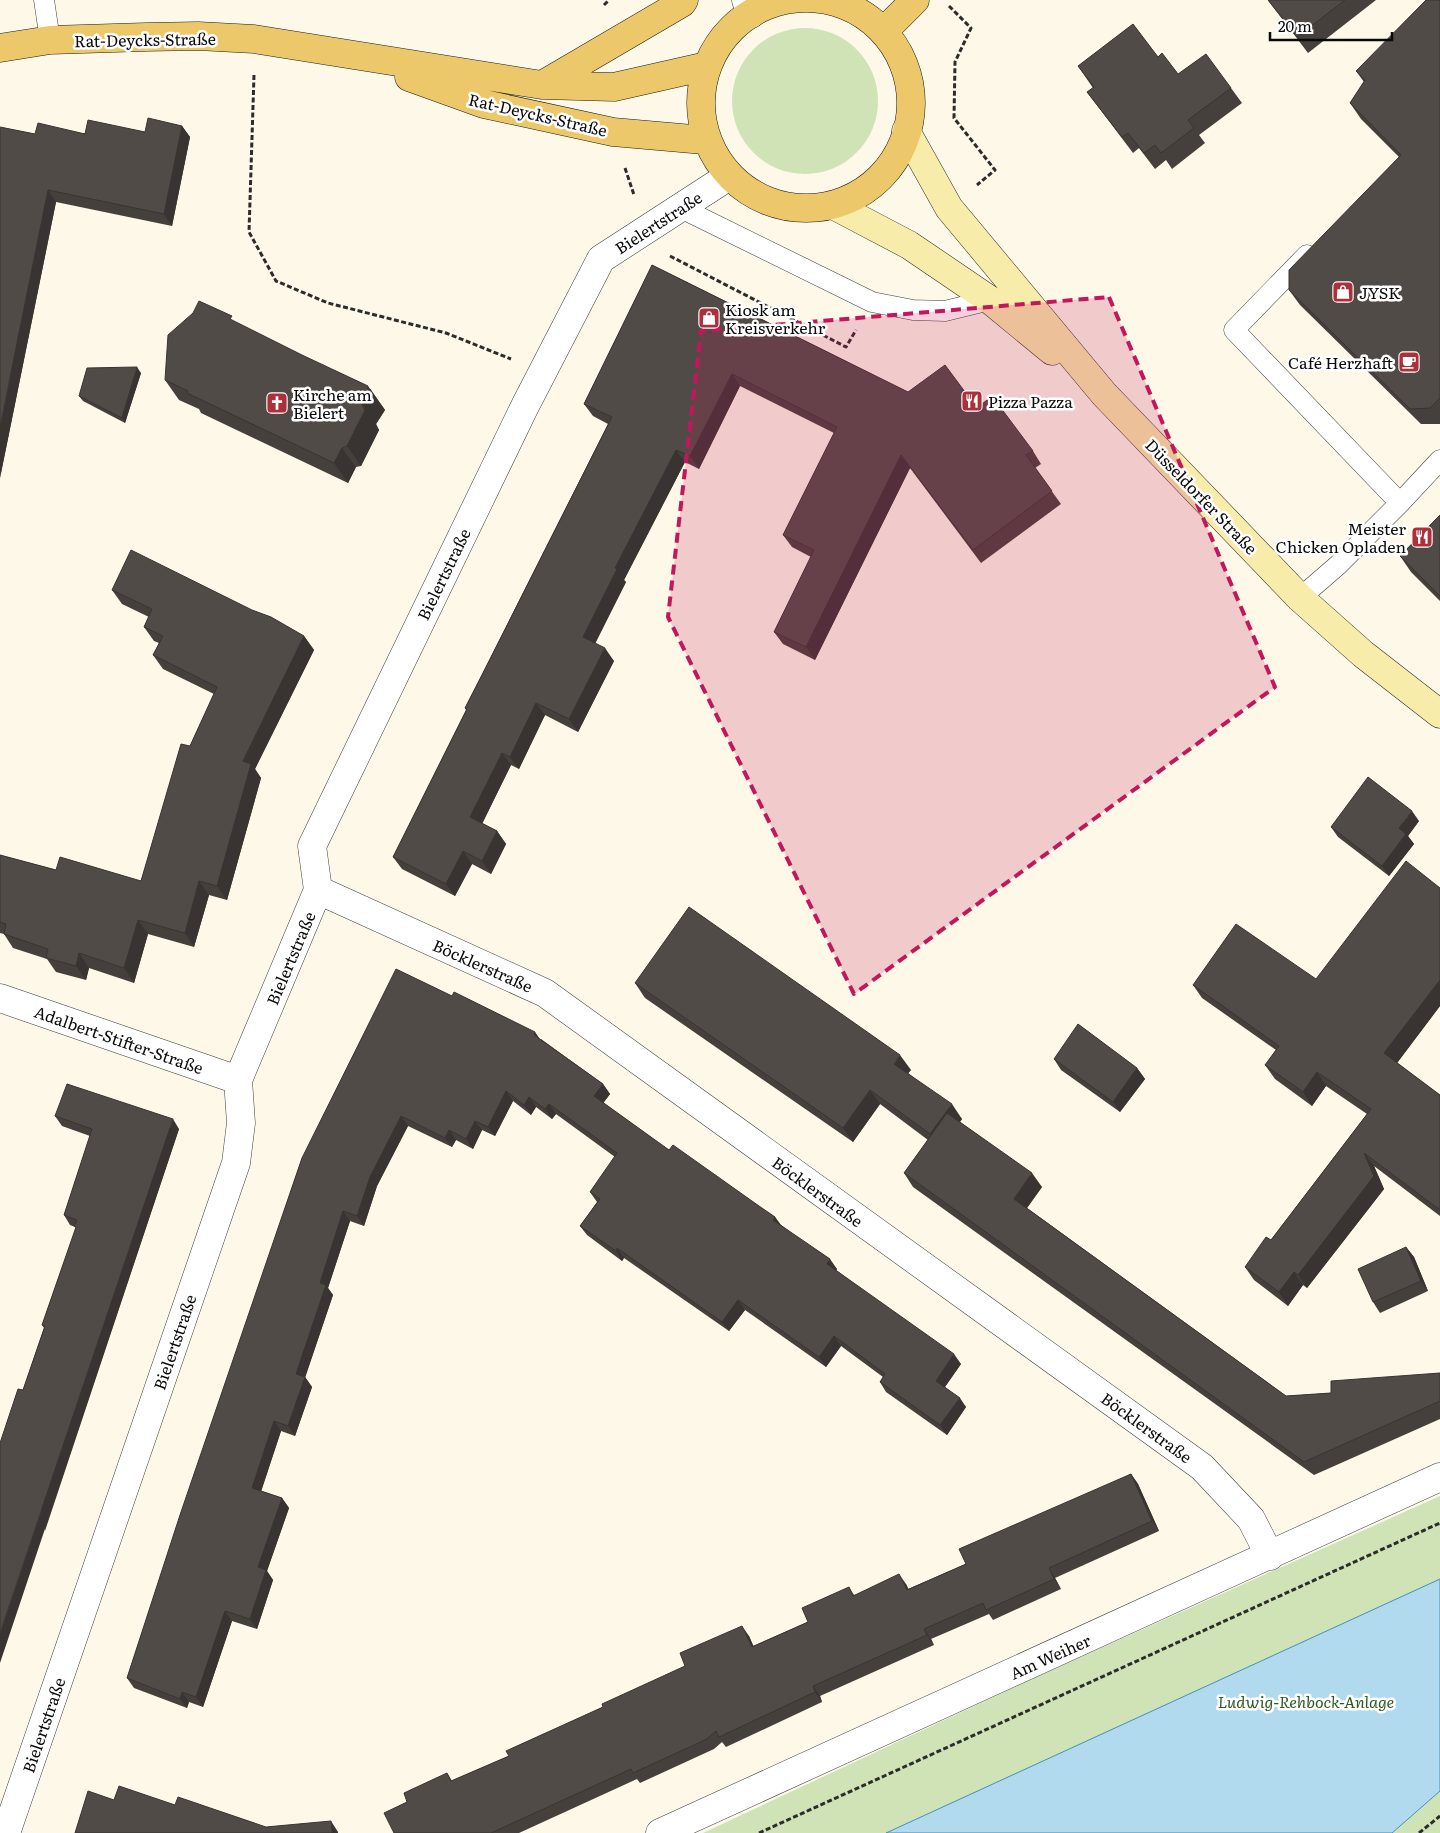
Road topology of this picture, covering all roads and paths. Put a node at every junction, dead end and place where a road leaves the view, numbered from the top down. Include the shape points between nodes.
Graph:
1 (44, 0) edge
2 (684, 0) edge
3 (916, 0) edge
4 (825, 1) edge
5 (749, 7) edge
6 (884, 31) junction
7 (254, 39) junction
8 (50, 40) junction
9 (0, 48) edge
10 (348, 55) junction
11 (707, 66) junction
12 (542, 85) junction
13 (906, 132) junction
14 (704, 140) junction
15 (728, 176) junction
16 (833, 205) junction
17 (681, 208) junction
18 (1321, 242) edge
19 (990, 300) junction
20 (541, 372) junction
21 (1104, 394) junction
22 (1440, 460) edge
23 (1400, 503) junction
24 (1300, 598) junction
25 (1440, 714) edge
26 (318, 890) junction
27 (0, 998) edge
28 (238, 1080) junction
29 (1440, 1478) edge
30 (1440, 1523) edge
31 (1270, 1556) junction
32 (1440, 1816) edge
33 (6, 1833) edge
34 (660, 1833) edge
35 (759, 1833) edge
36 (1419, 1833) edge

1 - 8 lane
2 - 12 main road
3 - 6 main road
4 - 5 main road via 779,2
4 - 6 main road via 862,14
5 - 11 main road
6 - 13 main road via 899,55 911,89 912,111
7 - 8 main road, Rat-Deycks-Straße via 198,36
7 - 10 main road, Rat-Deycks-Straße
7 - 20 path via 249,232 276,281 328,303 446,333
8 - 9 main road, Rat-Deycks-Straße
10 - 12 main road, Rat-Deycks-Straße
10 - 14 main road, Rat-Deycks-Straße via 484,104 613,132
11 - 12 main road, Rat-Deycks-Straße via 614,87
11 - 14 main road via 700,104
13 - 16 main road via 894,164 870,187
13 - 21 main road, Düsseldorfer Straße via 949,208
14 - 15 main road via 714,160
15 - 16 main road via 760,197 796,207
15 - 17 street, Bielertstraße
16 - 19 main road, Düsseldorfer Straße via 909,245
17 - 19 lane via 872,302 913,310 945,311
17 - 20 street, Bielertstraße via 601,259
18 - 23 lane via 1234,330
19 - 21 main road, Düsseldorfer Straße
20 - 26 street, Bielertstraße via 312,846
21 - 24 main road, Düsseldorfer Straße
22 - 23 lane
23 - 24 lane
24 - 25 main road, Düsseldorfer Straße via 1363,654
26 - 28 street, Bielertstraße
26 - 31 street, Böcklerstraße via 545,993 1202,1467 1251,1519
27 - 28 street, Adalbert-Stifter-Straße
28 - 33 street, Bielertstraße via 241,1123 236,1163
29 - 31 street, Am Weiher
30 - 35 path
31 - 34 street, Am Weiher
32 - 36 path

